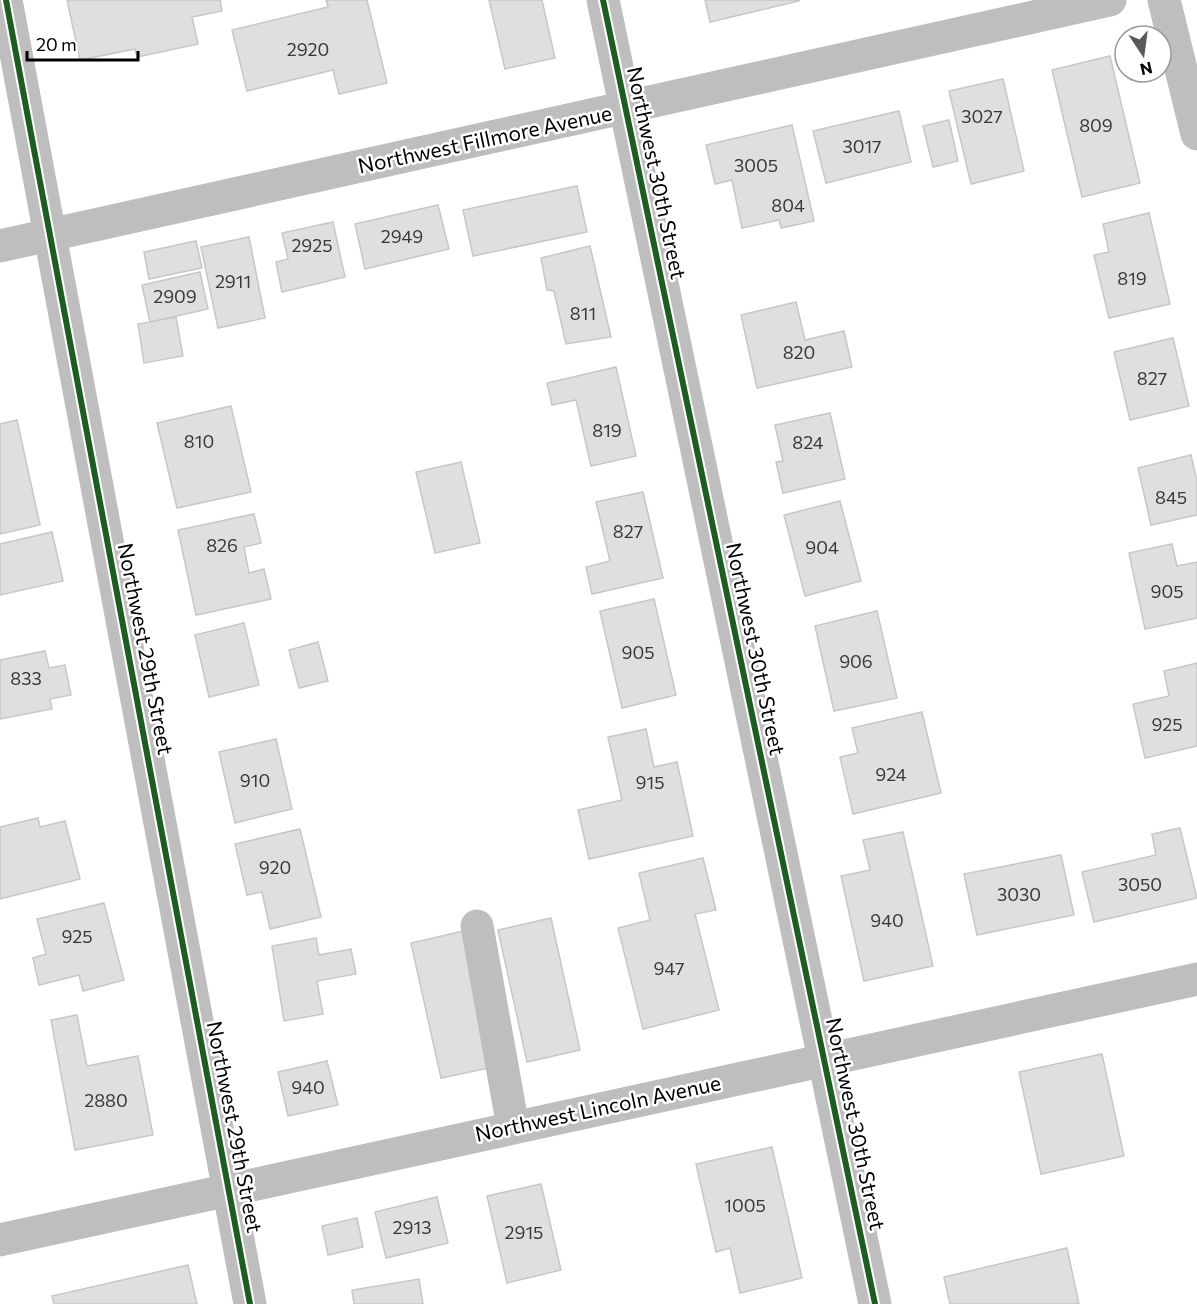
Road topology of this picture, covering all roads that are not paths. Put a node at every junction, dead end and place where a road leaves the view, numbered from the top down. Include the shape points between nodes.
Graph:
1 (6, 0) edge
2 (603, 0) edge
3 (1110, 0) edge
4 (1164, 0) edge
5 (626, 109) junction
6 (1197, 134) edge
7 (51, 235) junction
8 (0, 246) edge
9 (477, 926) dead end
10 (1197, 979) edge
11 (824, 1059) junction
12 (513, 1127) junction
13 (228, 1189) junction
14 (0, 1240) edge
15 (250, 1304) edge
16 (875, 1304) edge

1 - 7 street, Northwest 29th Street
2 - 5 street, Northwest 30th Street
3 - 5 street, Northwest Fillmore Avenue
4 - 6 street
5 - 7 street, Northwest Fillmore Avenue
5 - 11 street, Northwest 30th Street
7 - 8 street, Northwest Fillmore Avenue
7 - 13 street, Northwest 29th Street
9 - 12 street
10 - 11 street, Northwest Lincoln Avenue
11 - 12 street, Northwest Lincoln Avenue
11 - 16 street, Northwest 30th Street
12 - 13 street, Northwest Lincoln Avenue
13 - 14 street, Northwest Lincoln Avenue
13 - 15 street, Northwest 29th Street

